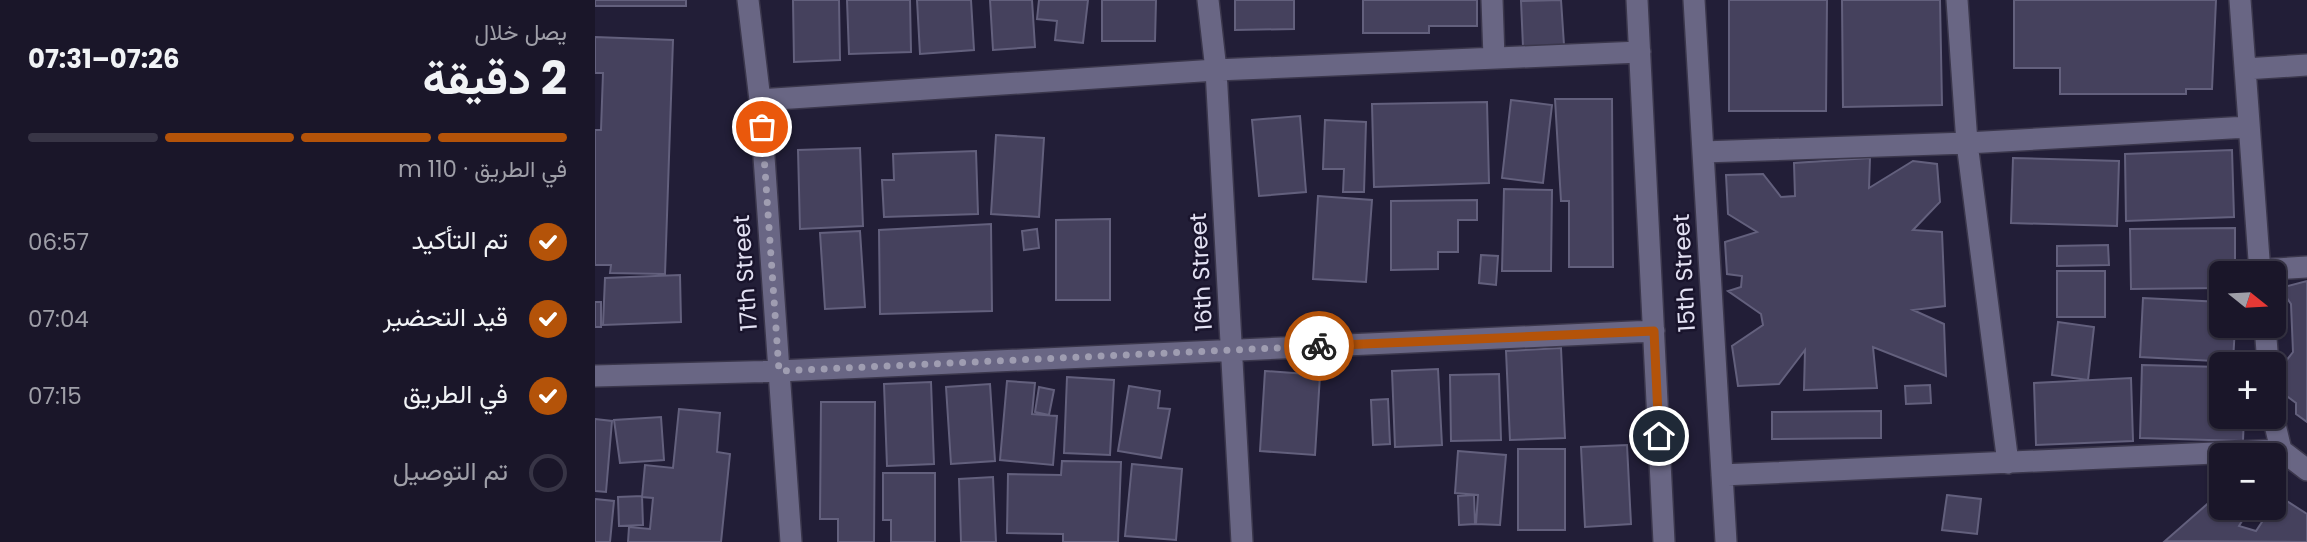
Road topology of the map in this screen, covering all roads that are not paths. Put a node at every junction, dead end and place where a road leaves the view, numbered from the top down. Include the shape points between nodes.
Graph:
1 (748, 0) edge
2 (1208, 0) edge
3 (1492, 0) edge
4 (1637, 0) edge
5 (1694, 0) edge
6 (1957, 0) edge
7 (2240, 0) edge
8 (1640, 52) junction
9 (1494, 58) junction
10 (2307, 65) edge
11 (2245, 69) junction
12 (1216, 70) junction
13 (760, 100) junction
14 (2248, 127) junction
15 (1967, 143) junction
16 (1703, 152) junction
17 (2259, 261) edge
18 (2307, 267) edge
19 (2286, 269) edge
20 (1654, 331) junction
21 (1231, 350) junction
22 (779, 371) junction
23 (595, 376) edge
24 (2209, 453) edge
25 (2286, 454) edge
26 (2007, 463) junction
27 (2307, 470) edge
28 (1721, 475) junction
29 (791, 542) edge
30 (1242, 542) edge
31 (1664, 542) edge
32 (1726, 542) edge

1 - 13 street, 17th Street
2 - 12 street, 16th Street
3 - 9 street
4 - 8 street, 15th Street
5 - 16 street, 15th Street
6 - 15 street
7 - 11 street
8 - 9 street
8 - 20 street, 15th Street
9 - 12 street
10 - 11 street
11 - 14 street
12 - 13 street
12 - 21 street, 16th Street
13 - 22 street, 17th Street
14 - 15 street
14 - 17 street
15 - 16 street
15 - 26 street
16 - 28 street, 15th Street
18 - 19 street
20 - 21 street
20 - 31 street, 15th Street
21 - 22 street
21 - 30 street, 16th Street
22 - 23 street
22 - 29 street, 17th Street
24 - 26 street
25 - 27 street
26 - 28 street
28 - 32 street, 15th Street

